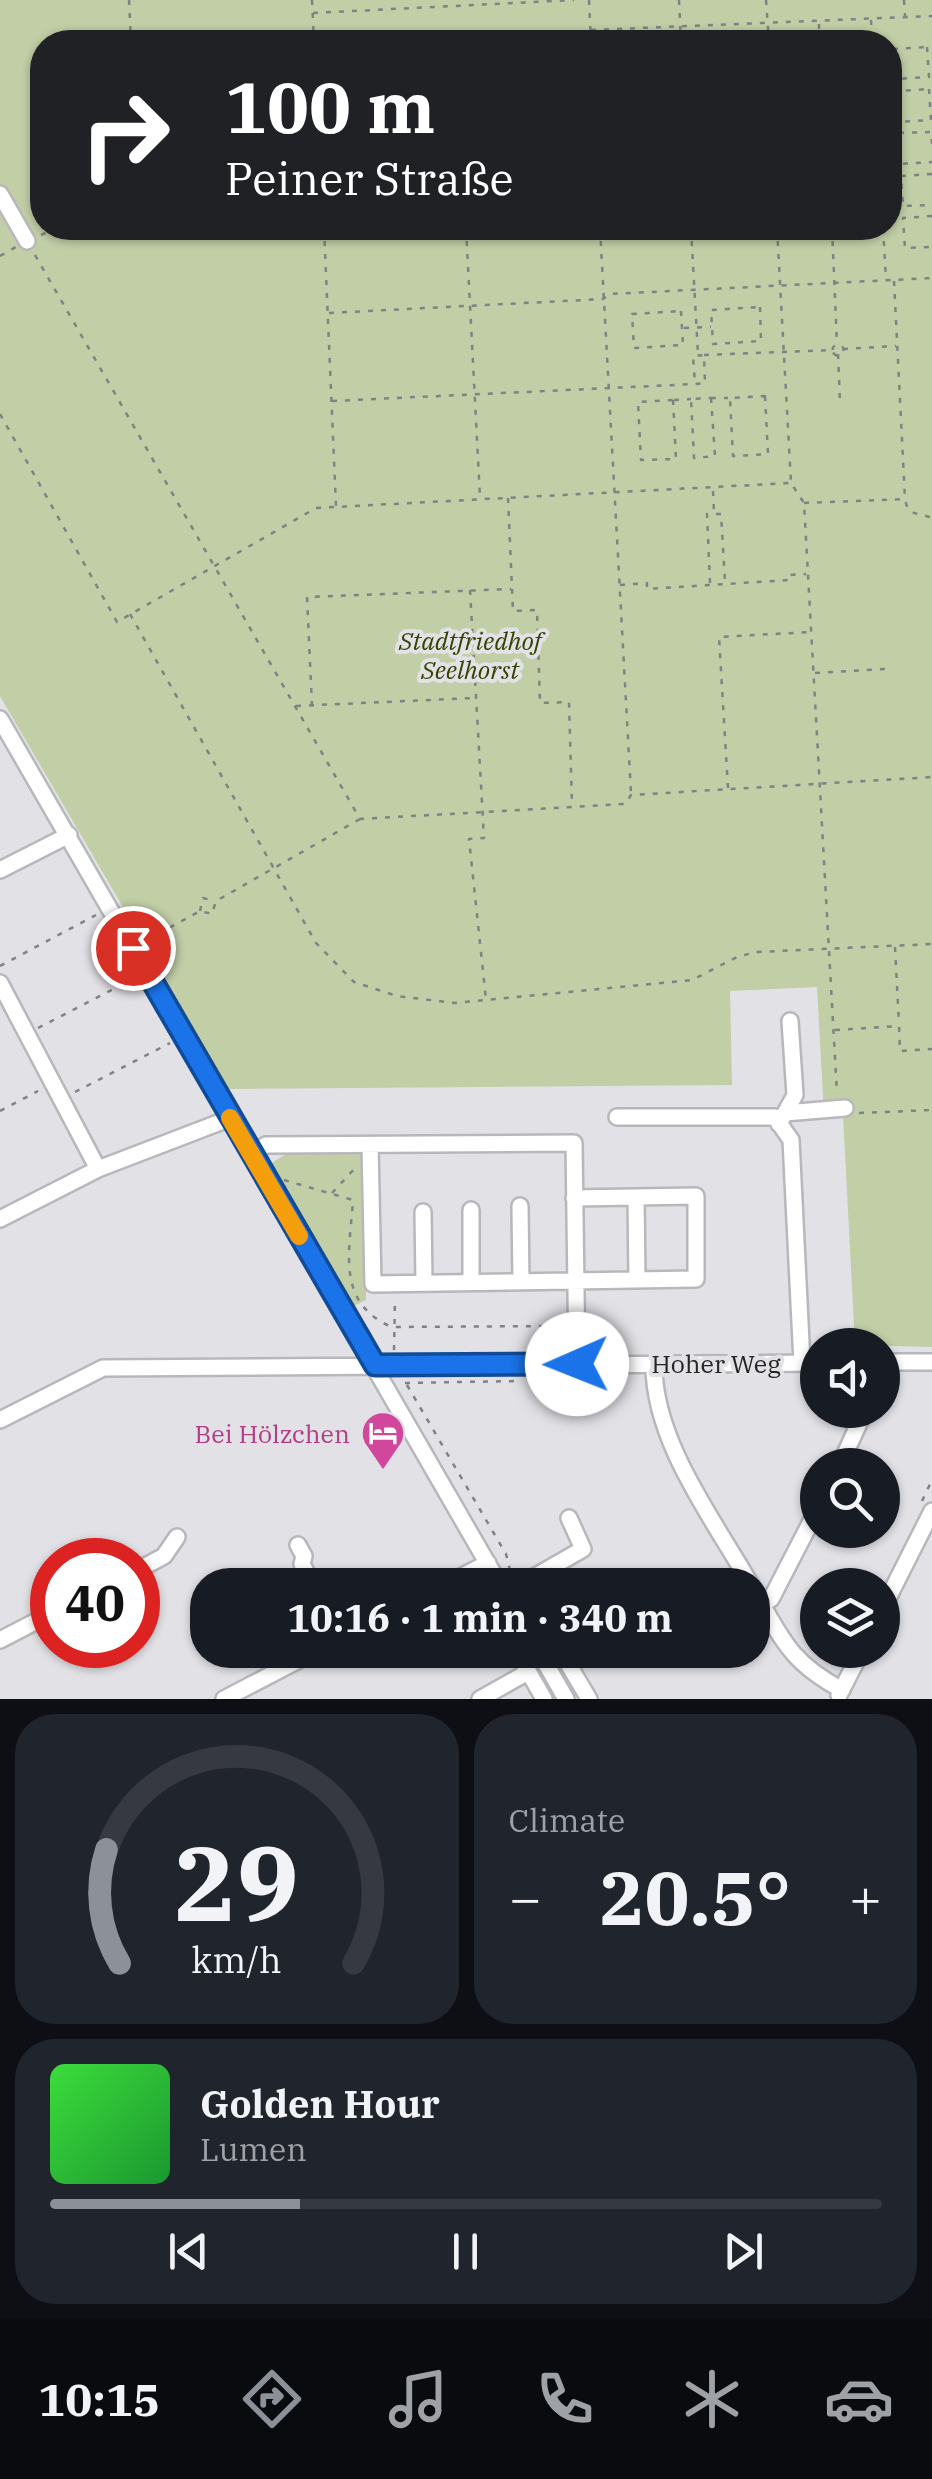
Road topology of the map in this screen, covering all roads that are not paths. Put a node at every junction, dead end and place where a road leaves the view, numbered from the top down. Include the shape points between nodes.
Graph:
1 (0, 194) edge
2 (27, 240) road end
3 (0, 719) edge
4 (69, 836) junction
5 (0, 870) edge
6 (0, 983) edge
7 (790, 1020) dead end
8 (846, 1108) road end
9 (618, 1117) dead end
10 (230, 1118) junction
11 (782, 1118) junction
12 (370, 1153) junction
13 (250, 1154) junction
14 (98, 1170) junction
15 (636, 1197) junction
16 (574, 1198) junction
17 (520, 1206) dead end
18 (471, 1210) dead end
19 (423, 1212) dead end
20 (0, 1219) edge
21 (637, 1280) junction
22 (576, 1281) junction
23 (471, 1282) junction
24 (521, 1282) junction
25 (424, 1283) junction
26 (807, 1328) edge
27 (900, 1362) edge
28 (932, 1362) edge
29 (800, 1363) edge
30 (577, 1364) junction
31 (654, 1364) junction
32 (375, 1365) junction
33 (0, 1420) edge
34 (932, 1513) edge
35 (569, 1518) dead end
36 (177, 1538) dead end
37 (800, 1543) edge
38 (298, 1545) dead end
39 (596, 1553) dead end
40 (160, 1558) edge
41 (304, 1568) edge
42 (501, 1568) edge
43 (536, 1568) edge
44 (570, 1568) edge
45 (742, 1568) edge
46 (900, 1575) edge
47 (770, 1600) edge
48 (770, 1617) edge
49 (30, 1624) edge
50 (0, 1640) edge
51 (283, 1668) edge
52 (526, 1668) edge
53 (548, 1668) edge
54 (571, 1668) edge
55 (853, 1668) edge
56 (528, 1672) junction
57 (840, 1694) edge
58 (224, 1699) edge
59 (480, 1699) edge
60 (544, 1699) edge
61 (566, 1699) edge
62 (589, 1699) edge

1 - 2 street
3 - 4 street
4 - 5 street
4 - 10 street
6 - 14 street
7 - 11 street via 796,1095
8 - 11 street
9 - 11 street
10 - 13 street
10 - 14 street
11 - 26 street via 790,1140
12 - 13 street via 266,1145
12 - 16 street via 574,1144
12 - 25 street via 372,1284
13 - 32 street
14 - 20 street
15 - 16 street
15 - 21 street
15 - 21 street via 696,1196 696,1279
16 - 22 street
17 - 24 street
18 - 23 street
19 - 25 street
21 - 22 street
22 - 24 street
22 - 30 street
23 - 24 street
23 - 25 street
27 - 28 street
29 - 31 street, Hoher Weg
30 - 31 street, Hoher Weg
30 - 32 street, Hoher Weg
31 - 45 street via 655,1394 677,1456
32 - 33 street, Hoher Weg via 103,1368
32 - 42 street
34 - 46 street
35 - 43 street via 583,1549
36 - 40 street
37 - 47 street
38 - 41 street
39 - 44 street
48 - 57 street via 798,1661
49 - 50 street
51 - 58 street
52 - 56 street
53 - 61 street
54 - 62 street
55 - 57 street
56 - 59 street
56 - 60 street

